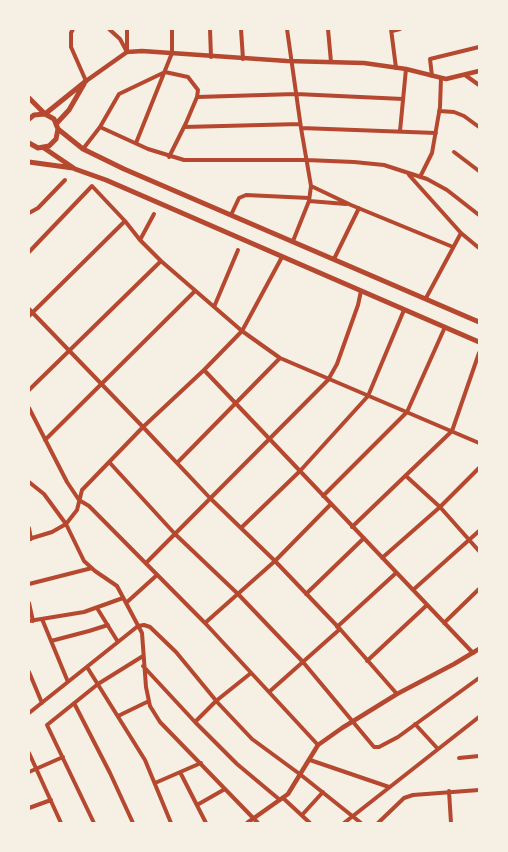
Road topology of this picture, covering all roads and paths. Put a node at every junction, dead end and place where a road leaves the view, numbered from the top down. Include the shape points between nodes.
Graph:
1 (73, 29) edge
2 (109, 29) edge
3 (127, 29) edge
4 (172, 29) edge
5 (210, 29) edge
6 (241, 29) edge
7 (287, 29) edge
8 (328, 29) edge
9 (400, 29) edge
10 (392, 30) edge
11 (479, 47) edge
12 (127, 52) junction
13 (172, 53) junction
14 (211, 57) junction
15 (243, 59) junction
16 (291, 61) junction
17 (331, 62) junction
18 (396, 68) junction
19 (406, 69) junction
20 (479, 71) edge
21 (165, 72) junction
22 (465, 74) junction
23 (432, 76) junction
24 (441, 78) junction
25 (86, 81) junction
26 (479, 85) edge
27 (296, 94) junction
28 (197, 97) junction
29 (29, 98) edge
30 (403, 99) junction
31 (439, 111) junction
32 (45, 114) junction
33 (29, 119) edge
34 (57, 126) junction
35 (300, 126) junction
36 (100, 127) junction
37 (184, 127) junction
38 (479, 127) edge
39 (400, 131) junction
40 (436, 133) junction
41 (136, 143) junction
42 (30, 146) edge
43 (44, 148) junction
44 (83, 149) junction
45 (454, 152) dead end
46 (169, 157) junction
47 (306, 160) junction
48 (29, 162) edge
49 (76, 169) junction
50 (479, 171) edge
51 (408, 173) junction
52 (420, 177) junction
53 (65, 180) dead end
54 (311, 186) junction
55 (309, 199) junction
56 (351, 205) junction
57 (359, 208) junction
58 (29, 213) edge
59 (154, 214) dead end
60 (231, 215) junction
61 (479, 215) edge
62 (125, 221) junction
63 (461, 233) junction
64 (140, 240) junction
65 (293, 241) junction
66 (453, 247) junction
67 (479, 248) edge
68 (238, 250) dead end
69 (29, 252) edge
70 (282, 257) junction
71 (334, 258) junction
72 (161, 261) junction
73 (195, 291) junction
74 (362, 291) junction
75 (426, 298) junction
76 (214, 308) junction
77 (404, 310) junction
78 (30, 313) edge
79 (479, 322) edge
80 (444, 327) junction
81 (242, 331) junction
82 (479, 342) edge
83 (69, 351) junction
84 (479, 352) edge
85 (280, 358) junction
86 (204, 370) junction
87 (328, 380) junction
88 (102, 384) junction
89 (29, 390) edge
90 (368, 396) junction
91 (236, 404) junction
92 (29, 408) edge
93 (407, 412) junction
94 (143, 427) junction
95 (452, 431) junction
96 (269, 438) junction
97 (45, 440) junction
98 (479, 443) edge
99 (110, 463) junction
100 (177, 464) junction
101 (479, 468) edge
102 (300, 471) junction
103 (406, 476) junction
104 (29, 482) edge
105 (323, 496) junction
106 (210, 498) junction
107 (79, 500) junction
108 (331, 504) junction
109 (440, 507) junction
110 (66, 524) junction
111 (352, 526) junction
112 (29, 528) edge
113 (242, 528) junction
114 (479, 531) edge
115 (175, 534) junction
116 (364, 538) junction
117 (30, 539) edge
118 (470, 540) junction
119 (479, 551) edge
120 (382, 558) junction
121 (275, 561) junction
122 (146, 563) junction
123 (92, 568) junction
124 (396, 573) junction
125 (157, 575) junction
126 (29, 584) edge
127 (479, 589) edge
128 (413, 590) junction
129 (238, 594) junction
130 (306, 594) junction
131 (123, 598) junction
132 (29, 603) edge
133 (126, 603) junction
134 (427, 605) junction
135 (97, 608) junction
136 (42, 619) junction
137 (31, 621) edge
138 (205, 623) junction
139 (444, 623) junction
140 (108, 625) junction
141 (138, 626) junction
142 (338, 628) junction
143 (51, 641) junction
144 (118, 642) junction
145 (479, 649) edge
146 (472, 653) junction
147 (143, 656) junction
148 (367, 661) junction
149 (303, 662) junction
150 (143, 666) junction
151 (87, 667) junction
152 (29, 672) edge
153 (251, 673) junction
154 (479, 678) edge
155 (68, 682) junction
156 (98, 684) junction
157 (269, 692) junction
158 (397, 694) junction
159 (149, 701) junction
160 (216, 701) junction
161 (42, 703) junction
162 (74, 703) junction
163 (29, 713) edge
164 (118, 716) junction
165 (479, 717) edge
166 (354, 721) junction
167 (195, 722) junction
168 (415, 724) junction
169 (318, 745) junction
170 (438, 749) junction
171 (29, 753) edge
172 (479, 756) edge
173 (63, 757) junction
174 (458, 758) dead end
175 (310, 760) junction
176 (201, 763) junction
177 (37, 769) junction
178 (29, 772) edge
179 (180, 772) junction
180 (301, 775) junction
181 (155, 783) junction
182 (389, 787) junction
183 (225, 789) junction
184 (479, 790) edge
185 (449, 791) junction
186 (322, 792) junction
187 (282, 799) junction
188 (51, 800) junction
189 (197, 805) junction
190 (29, 808) edge
191 (302, 815) junction
192 (352, 816) junction
193 (254, 818) junction
194 (61, 823) edge
195 (94, 823) edge
196 (133, 823) edge
197 (171, 823) edge
198 (206, 823) edge
199 (247, 823) edge
200 (258, 823) edge
201 (310, 823) edge
202 (344, 823) edge
203 (361, 823) edge
204 (378, 823) edge
205 (451, 823) edge

1 - 25 street via 71,47
2 - 12 street
3 - 12 street
4 - 13 street
5 - 14 street
6 - 15 street
7 - 16 street
8 - 17 street
9 - 10 street
10 - 18 street
11 - 23 street via 430,60
12 - 13 street
12 - 25 street
13 - 14 street
13 - 21 street
14 - 15 street
15 - 16 street
16 - 17 street
16 - 27 street
17 - 18 street
18 - 19 street
19 - 23 street
19 - 30 street
20 - 22 street
21 - 28 street via 188,77 198,90
21 - 36 street via 119,94
21 - 41 street
22 - 24 street
22 - 26 street
23 - 24 street
24 - 31 street
25 - 32 main road
25 - 34 main road
27 - 28 street
27 - 30 street
27 - 35 street
28 - 37 street
29 - 32 main road
30 - 39 street
31 - 38 street via 454,112
31 - 40 street
32 - 33 main road
32 - 34 main road
34 - 43 main road via 58,134 53,143
34 - 44 main road
35 - 37 street
35 - 39 street
35 - 47 street
36 - 41 street
36 - 44 street
37 - 46 street
39 - 40 street
40 - 52 street via 432,153
41 - 46 street
42 - 43 main road
43 - 49 main road
44 - 60 main road
45 - 50 street
46 - 47 street via 184,160
47 - 51 street via 384,164
47 - 54 street
48 - 49 main road
49 - 70 main road
51 - 52 street
51 - 63 street
52 - 61 street via 447,190
53 - 58 street
54 - 55 street
54 - 56 street
55 - 56 street
55 - 60 street via 246,195 239,198
55 - 65 street
56 - 57 street
57 - 66 street
57 - 71 street
59 - 64 street
60 - 65 main road
62 - 64 street
62 - 69 street via 92,186
62 - 78 street
63 - 66 street
63 - 67 street
64 - 72 street
65 - 71 main road
66 - 75 street
68 - 76 street
70 - 74 main road
70 - 81 street
71 - 75 main road
72 - 73 street
72 - 83 street
73 - 76 street
73 - 88 street
74 - 77 main road
74 - 87 street
75 - 79 main road
76 - 81 street
77 - 80 main road
77 - 90 street
78 - 83 street
80 - 82 main road
80 - 93 street
81 - 85 street
81 - 86 street
83 - 88 street
83 - 89 street
84 - 95 street
85 - 87 street
85 - 91 street
86 - 91 street
86 - 94 street
87 - 90 street
87 - 96 street
88 - 94 street
88 - 97 street
90 - 93 street
90 - 102 street
91 - 96 street
91 - 100 street
92 - 97 street
93 - 95 street
93 - 105 street
94 - 99 street
94 - 100 street
95 - 98 street
95 - 103 street
96 - 102 street
96 - 106 street
97 - 107 street
99 - 107 street via 82,490
99 - 115 street
100 - 106 street
101 - 109 street
102 - 105 street
102 - 113 street
103 - 109 street
103 - 111 street
104 - 110 street via 44,494
105 - 108 street
106 - 113 street
106 - 115 street
107 - 110 street
107 - 122 street
108 - 111 street
108 - 121 street
109 - 118 street
109 - 120 street
110 - 117 street
110 - 123 street via 84,562
111 - 116 street
112 - 117 street
113 - 121 street
114 - 118 street
115 - 122 street
115 - 129 street
116 - 120 street
116 - 130 street
118 - 119 street
118 - 128 street
120 - 124 street
121 - 129 street
121 - 130 street
122 - 125 street
123 - 126 street
123 - 131 street via 117,586
124 - 128 street
124 - 142 street
125 - 133 street
125 - 138 street
127 - 139 street
128 - 134 street
129 - 138 street
129 - 149 street
130 - 142 street
131 - 133 street
131 - 135 street
132 - 137 street
133 - 141 street
134 - 139 street
134 - 148 street
135 - 136 street
135 - 140 street
136 - 137 street
136 - 143 street
138 - 153 street
139 - 146 street
140 - 143 street
140 - 144 street
141 - 144 street
141 - 147 street via 142,633
141 - 160 street via 150,627 176,652
142 - 148 street
142 - 149 street
143 - 155 street
144 - 151 street
145 - 146 street
146 - 158 street
147 - 150 street
147 - 156 street
148 - 158 street
149 - 157 street
149 - 166 street
150 - 159 street
150 - 167 street
151 - 155 street
151 - 156 street
152 - 161 street
153 - 157 street
153 - 160 street
154 - 168 street
155 - 161 street
156 - 162 street
156 - 164 street
157 - 169 street
158 - 166 street
159 - 164 street
159 - 176 street via 160,722
160 - 167 street
160 - 180 street via 252,739
161 - 163 street
162 - 173 street via 47,725
162 - 196 street
164 - 181 street
165 - 170 street
166 - 168 street via 374,747 398,737
166 - 169 street
167 - 187 street via 236,764
168 - 170 street
169 - 175 street
170 - 182 street
171 - 177 street
172 - 174 street
173 - 177 street
173 - 195 street
175 - 180 street
175 - 182 street
176 - 179 street
176 - 183 street
177 - 178 street
177 - 188 street
179 - 181 street
179 - 189 street
180 - 186 street
180 - 187 street
181 - 197 street
182 - 192 street
183 - 189 street
183 - 193 street
184 - 185 street
185 - 204 street via 404,798
185 - 205 street
186 - 191 street
186 - 192 street
187 - 191 street
187 - 193 street
188 - 190 street
188 - 194 street
189 - 198 street
191 - 201 street
192 - 202 street
192 - 203 street
193 - 199 street
193 - 200 street

